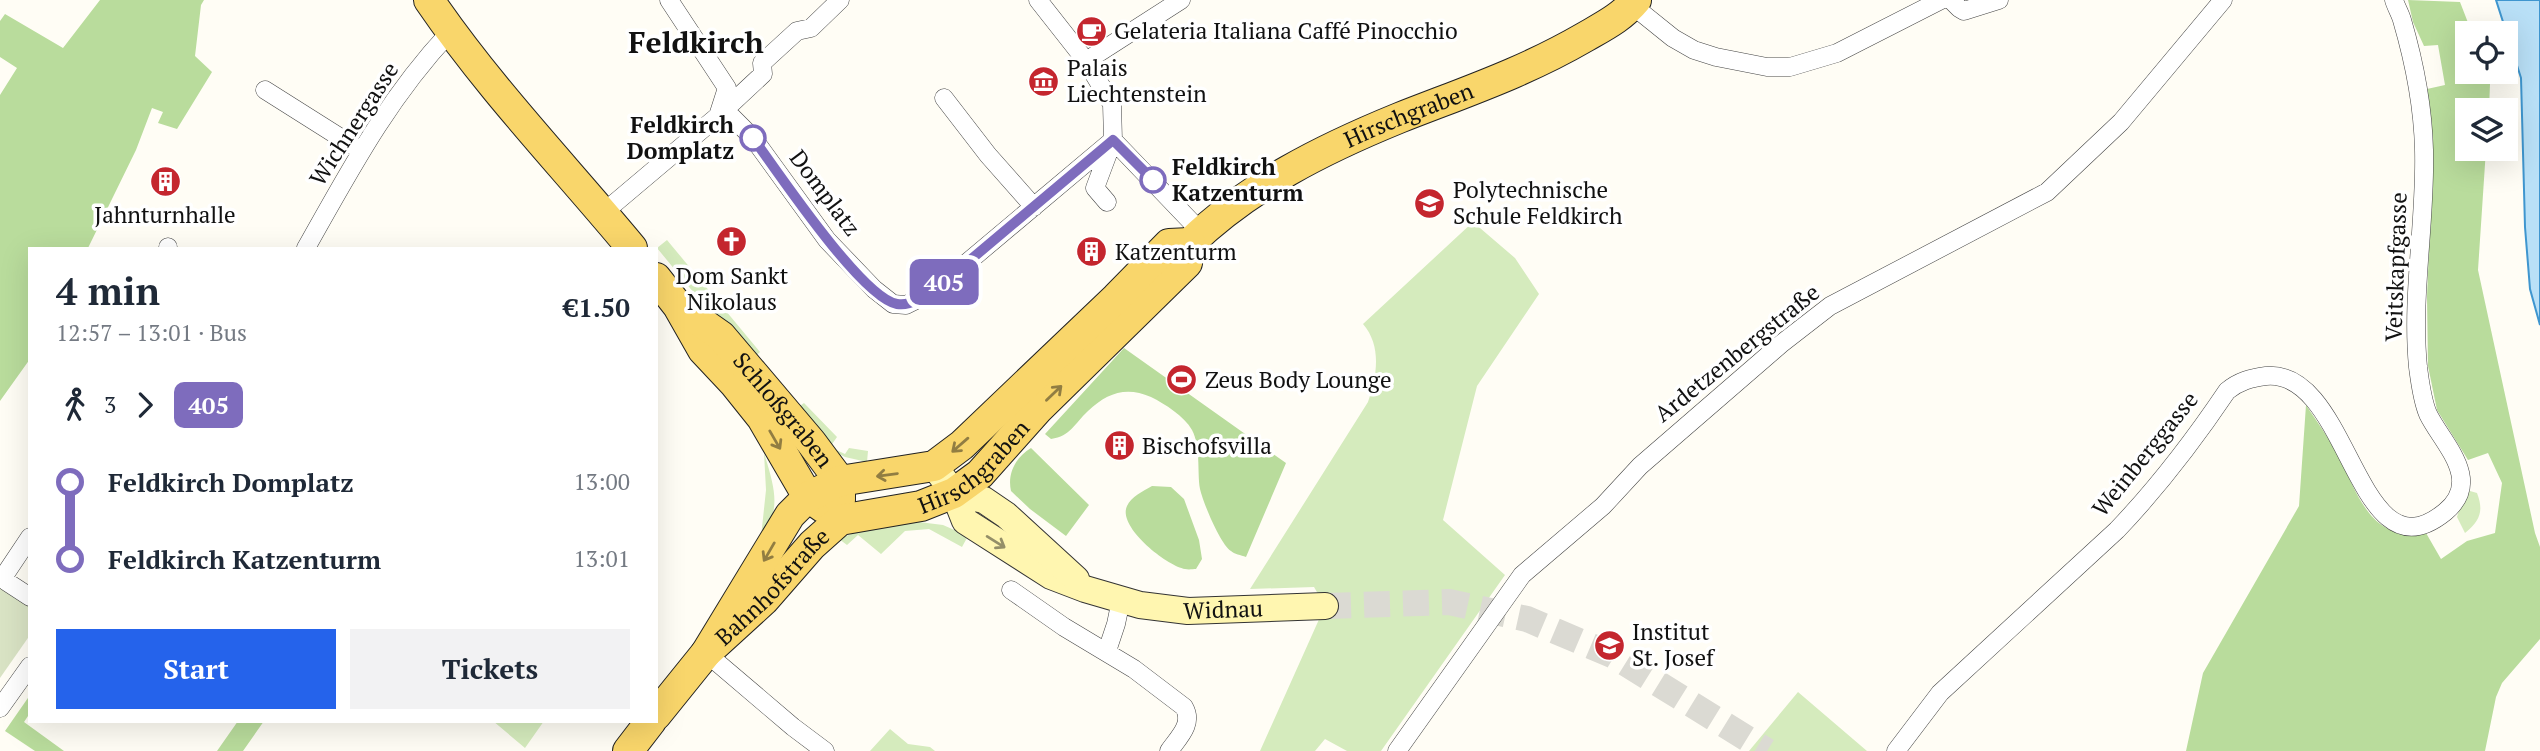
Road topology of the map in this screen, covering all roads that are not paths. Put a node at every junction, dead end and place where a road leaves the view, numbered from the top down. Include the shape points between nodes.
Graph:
1 (429, 0) edge
2 (669, 0) edge
3 (840, 0) edge
4 (1038, 0) edge
5 (1181, 0) edge
6 (1941, 0) edge
7 (1951, 0) edge
8 (1999, 0) edge
9 (2223, 0) edge
10 (2394, 0) edge
11 (1634, 2) edge
12 (450, 32) junction
13 (1086, 61) junction
14 (265, 90) dead end
15 (944, 98) dead end
16 (719, 116) junction
17 (1113, 140) junction
18 (360, 150) junction
19 (1107, 202) dead end
20 (1034, 207) junction
21 (603, 213) junction
22 (1195, 237) junction
23 (307, 247) edge
24 (631, 247) edge
25 (658, 281) edge
26 (678, 306) junction
27 (934, 466) junction
28 (840, 481) junction
29 (954, 493) junction
30 (808, 497) junction
31 (2434, 519) joint
32 (840, 520) junction
33 (28, 540) edge
34 (1011, 590) dead end
35 (28, 596) edge
36 (1121, 600) junction
37 (1325, 606) tunnel mouth
38 (1107, 651) junction
39 (706, 653) junction
40 (28, 669) edge
41 (0, 708) edge
42 (658, 713) edge
43 (650, 723) edge
44 (628, 751) edge
45 (825, 751) edge
46 (1169, 751) edge
47 (1397, 751) edge
48 (1896, 751) edge

1 - 12 main road
2 - 16 street via 727,88
3 - 16 street via 811,28 797,31 762,63 763,74
4 - 13 street
5 - 13 street
6 - 11 street via 1837,53 1790,67 1767,67 1694,50 1666,33
7 - 8 street via 1964,10
9 - 47 street, Ardetzenbergstraße via 2121,122 2047,192 1830,306 1640,466 1603,506 1522,575
10 - 31 street, Veitskapfgasse via 2415,75 2424,149 2418,367 2428,414 2458,463 2460,477 2456,499
11 - 22 main road, Hirschgraben via 1621,16 1536,64 1340,144 1280,174
12 - 18 street, Wichnergasse
12 - 21 main road
13 - 17 street via 1112,104
14 - 18 street
15 - 20 street
16 - 20 street, Domplatz via 732,117 753,138 827,240 893,304 906,305 924,296
16 - 21 street
17 - 19 street via 1095,188
17 - 20 street
17 - 22 street
18 - 23 street, Wichnergasse
21 - 24 main road
22 -> 27 main road, Hirschgraben via 1169,244 962,445
29 -> 22 main road, Hirschgraben via 979,474 1038,409 1187,264
25 - 26 main road, Schloßgraben
26 - 28 main road, Schloßgraben via 721,336
26 -> 30 main road, Schloßgraben via 703,350 762,418
27 -> 28 main road, Hirschgraben
27 - 29 main road, Widnau
28 - 30 main road, Hirschgraben
28 - 32 main road, Schloßgraben
29 - 32 main road, Hirschgraben via 921,506
29 - 36 main road, Widnau via 965,522 976,530 1051,576
30 - 32 main road, Schloßgraben
30 -> 39 main road, Bahnhofstraße via 790,515
31 - 48 street, Weinberggasse via 2407,526 2379,512 2332,426 2295,382 2269,376 2239,382 2227,391 2141,505 1940,693
32 - 39 main road, Bahnhofstraße
33 - 35 street via 4,576
34 - 38 street
36 - 37 main road, Widnau via 1188,611
36 - 38 street
38 - 46 street via 1184,707 1188,718 1184,731
39 - 42 main road, Bahnhofstraße
39 - 45 street
40 - 41 street
43 - 44 main road

